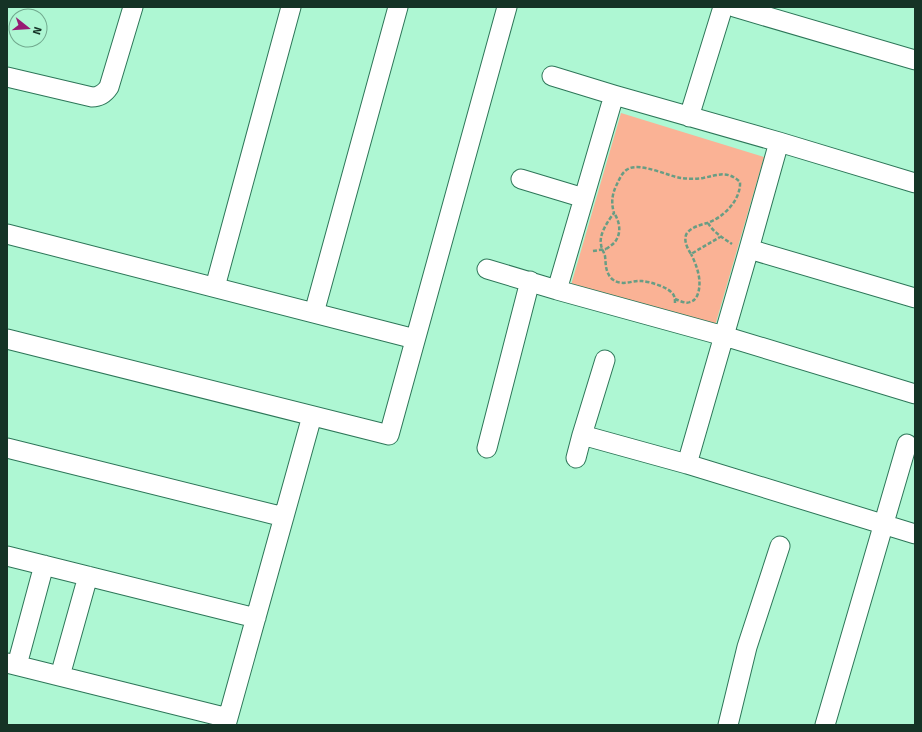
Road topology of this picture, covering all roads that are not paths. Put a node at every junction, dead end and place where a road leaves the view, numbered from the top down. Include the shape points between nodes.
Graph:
1 (134, 7) edge
2 (291, 7) edge
3 (398, 7) edge
4 (507, 7) edge
5 (723, 7) edge
6 (734, 7) edge
7 (915, 60) edge
8 (552, 76) dead end
9 (7, 77) edge
10 (614, 95) junction
11 (689, 117) junction
12 (779, 142) junction
13 (521, 179) dead end
14 (915, 183) edge
15 (584, 198) junction
16 (7, 234) edge
17 (749, 249) junction
18 (487, 269) dead end
19 (530, 281) junction
20 (214, 287) junction
21 (557, 290) junction
22 (915, 298) edge
23 (314, 313) junction
24 (724, 336) junction
25 (7, 339) edge
26 (415, 339) junction
27 (605, 360) dead end
28 (915, 394) edge
29 (312, 416) junction
30 (582, 435) junction
31 (907, 444) dead end
32 (7, 448) edge
33 (487, 448) dead end
34 (576, 458) dead end
35 (687, 464) junction
36 (284, 517) junction
37 (884, 524) junction
38 (915, 534) edge
39 (780, 546) dead end
40 (7, 556) edge
41 (44, 565) junction
42 (88, 576) junction
43 (256, 618) junction
44 (12, 664) edge
45 (60, 676) junction
46 (227, 722) edge
47 (728, 725) edge
48 (825, 725) edge

1 - 9 street via 109,87 102,95 92,97
2 - 20 street
3 - 23 street
4 - 26 street
5 - 11 street
6 - 7 street
8 - 10 street
10 - 11 street
10 - 15 street
11 - 12 street
12 - 14 street
12 - 17 street
13 - 15 street
15 - 21 street
16 - 20 street
17 - 22 street
17 - 24 street
18 - 19 street
19 - 21 street
19 - 33 street
20 - 23 street
21 - 24 street
23 - 26 street
24 - 28 street
24 - 35 street
25 - 29 street
26 - 29 street via 389,435
27 - 30 street
29 - 36 street
30 - 34 street
30 - 35 street
31 - 37 street
32 - 36 street
35 - 37 street
36 - 43 street
37 - 38 street
37 - 48 street
39 - 47 street via 747,647
40 - 41 street
41 - 42 street
41 - 44 street
42 - 43 street
42 - 45 street
43 - 46 street
44 - 45 street
45 - 46 street

